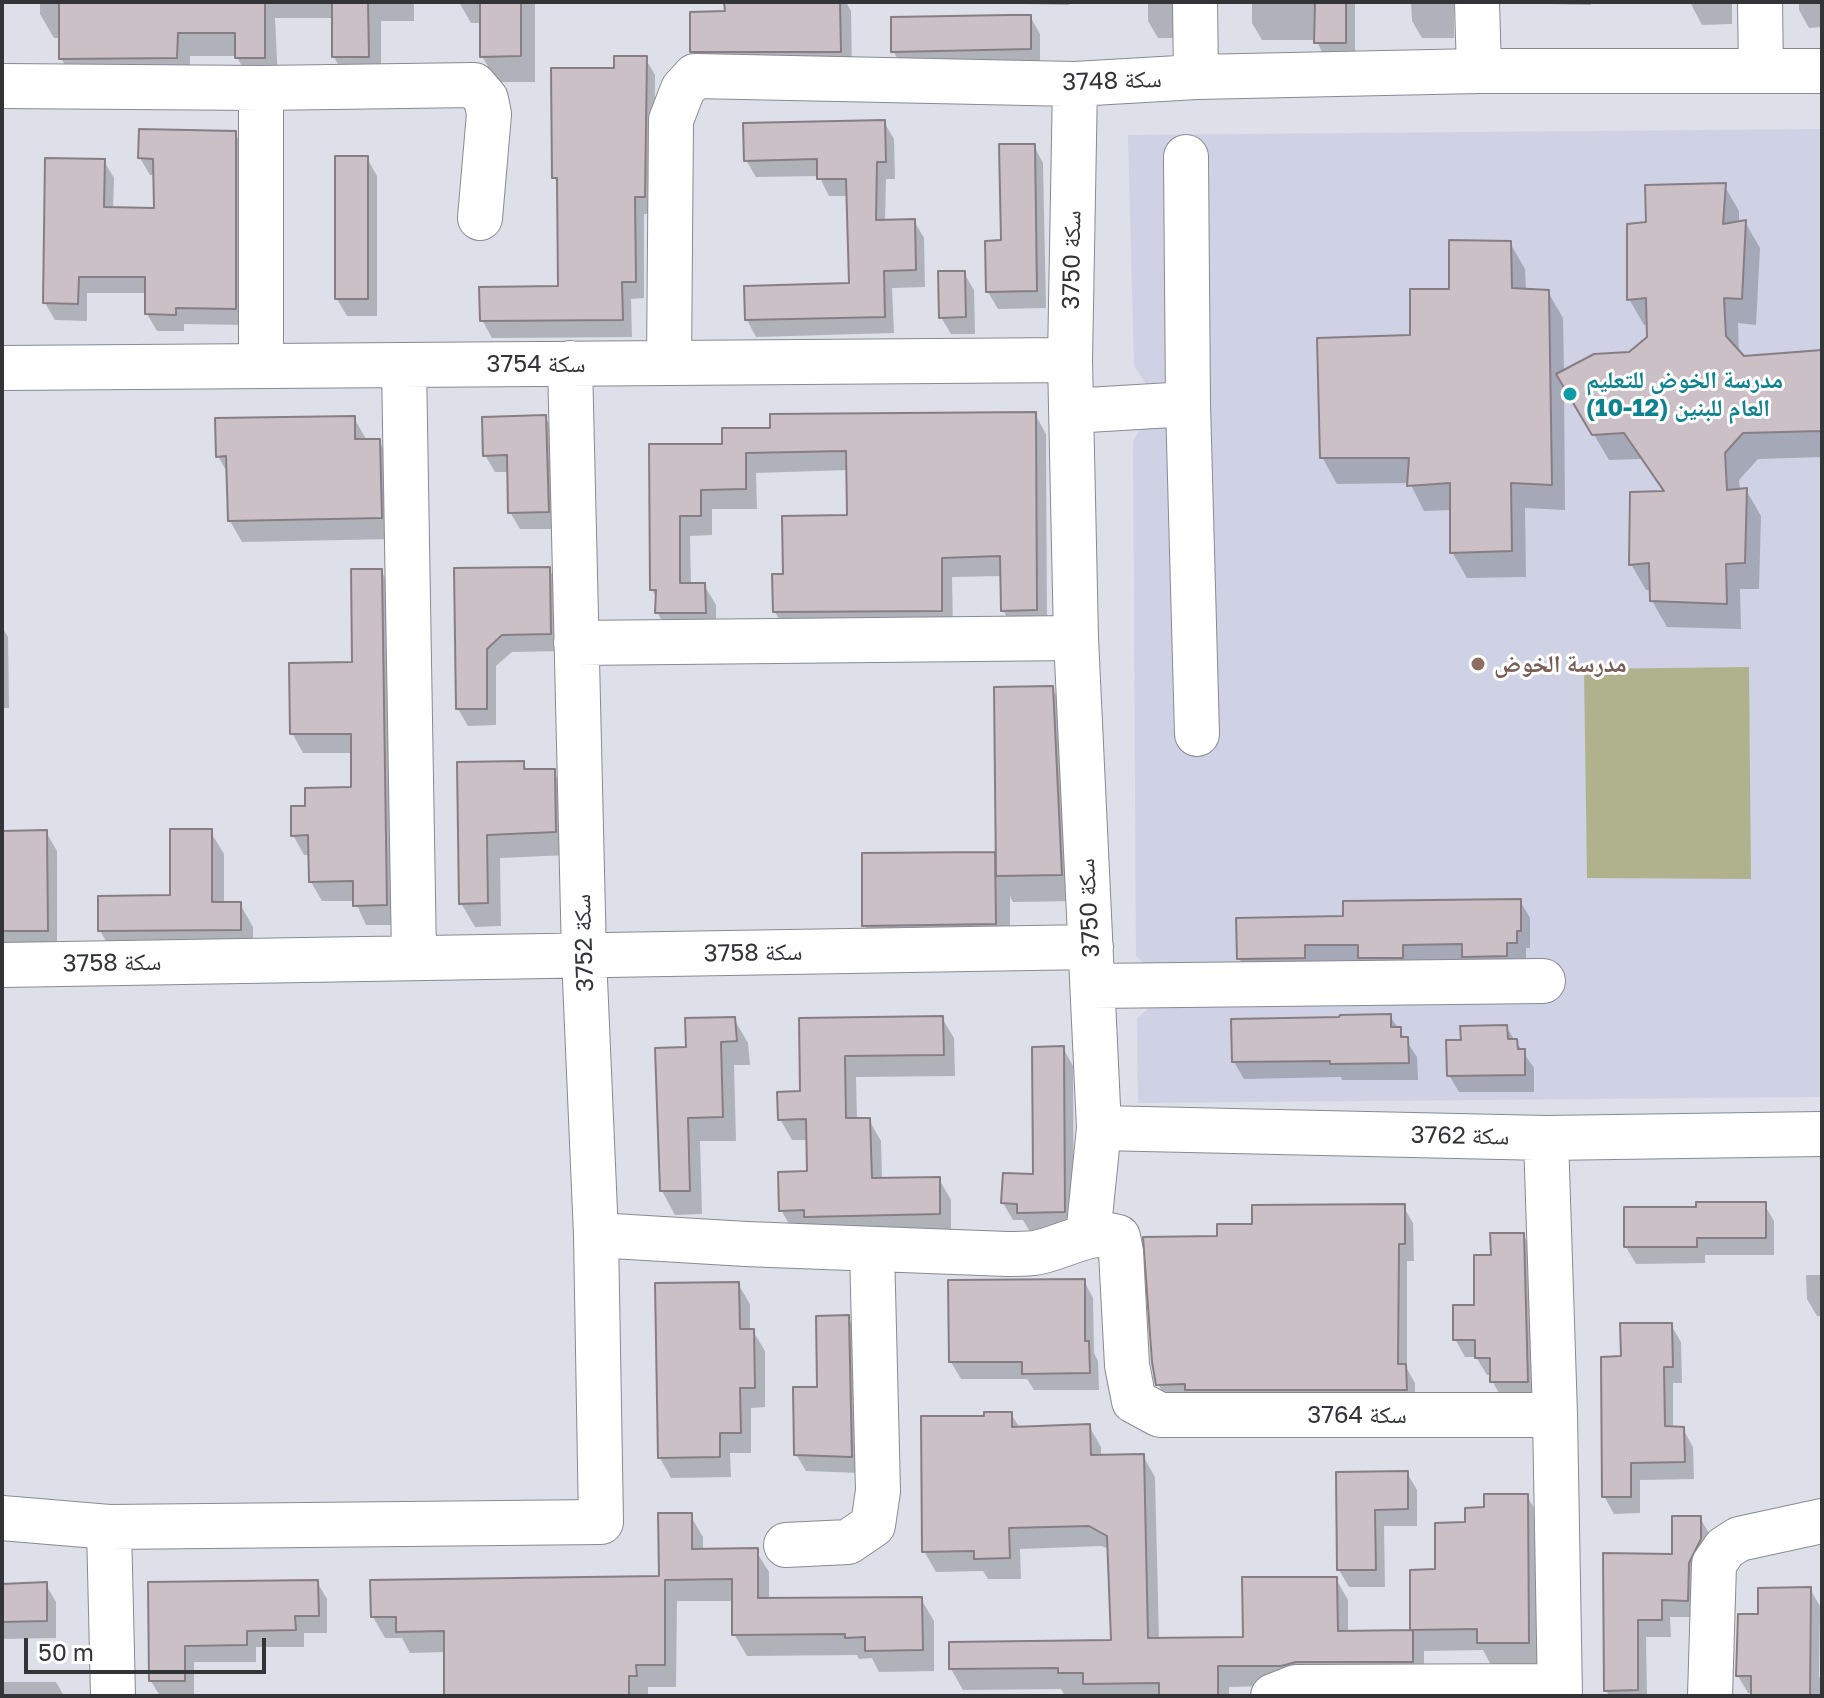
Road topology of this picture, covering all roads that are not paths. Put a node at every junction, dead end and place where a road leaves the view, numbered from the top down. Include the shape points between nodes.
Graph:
1 (1195, 2) edge
2 (1477, 2) edge
3 (1760, 2) edge
4 (1479, 71) junction
5 (1761, 71) junction
6 (1822, 71) edge
7 (1196, 77) junction
8 (1075, 84) junction
9 (2, 86) edge
10 (261, 88) junction
11 (1186, 157) dead end
12 (480, 218) dead end
13 (1070, 360) junction
14 (570, 363) junction
15 (669, 363) junction
16 (404, 365) junction
17 (261, 366) junction
18 (2, 368) edge
19 (1188, 404) junction
20 (1071, 411) junction
21 (1076, 638) junction
22 (576, 643) junction
23 (1197, 734) dead end
24 (584, 956) junction
25 (414, 957) junction
26 (2, 965) edge
27 (1092, 967) junction
28 (1543, 981) dead end
29 (1099, 1128) junction
30 (1822, 1134) edge
31 (1546, 1138) junction
32 (596, 1235) junction
33 (1088, 1236) junction
34 (872, 1249) junction
35 (1555, 1415) junction
36 (2, 1518) edge
37 (1822, 1521) edge
38 (109, 1527) junction
39 (786, 1545) dead end
40 (1560, 1691) edge
41 (113, 1696) edge
42 (1273, 1696) edge
43 (1710, 1696) edge

1 - 7 street
2 - 4 street
3 - 5 street
4 - 5 street, سكة 3748
4 - 7 street, سكة 3748
5 - 6 street, سكة 3748
7 - 8 street, سكة 3748
8 - 13 street, سكة 3750
8 - 15 street, سكة 3748 via 695,76 683,89 671,120
9 - 10 street
10 - 12 street via 474,85 486,99 489,114
10 - 17 street
11 - 19 street
13 - 15 street, سكة 3754
13 - 20 street, سكة 3750
14 - 15 street, سكة 3754
14 - 16 street, سكة 3754
14 - 22 street, سكة 3752
16 - 17 street, سكة 3754
16 - 25 street
17 - 18 street, سكة 3754
19 - 20 street
19 - 23 street
20 - 21 street, سكة 3750
21 - 22 street
21 - 27 street, سكة 3750
22 - 24 street, سكة 3752
24 - 25 street, سكة 3758
24 - 27 street, سكة 3758
24 - 32 street, سكة 3752
25 - 26 street, سكة 3758
27 - 28 street, سكة 3758
27 - 29 street, سكة 3750
29 - 31 street, سكة 3762
29 - 33 street, سكة 3750
30 - 31 street, سكة 3762
31 - 35 street
32 - 34 street
32 - 38 street, سكة 3752 via 601,1522
33 - 34 street via 1035,1253
33 - 35 street, سكة 3764 via 1118,1237 1134,1401 1160,1415
34 - 39 street via 878,1491 873,1525 848,1542
35 - 40 street
36 - 38 street
37 - 43 street via 1739,1539 1714,1564
38 - 41 street
40 - 42 street via 1296,1687

